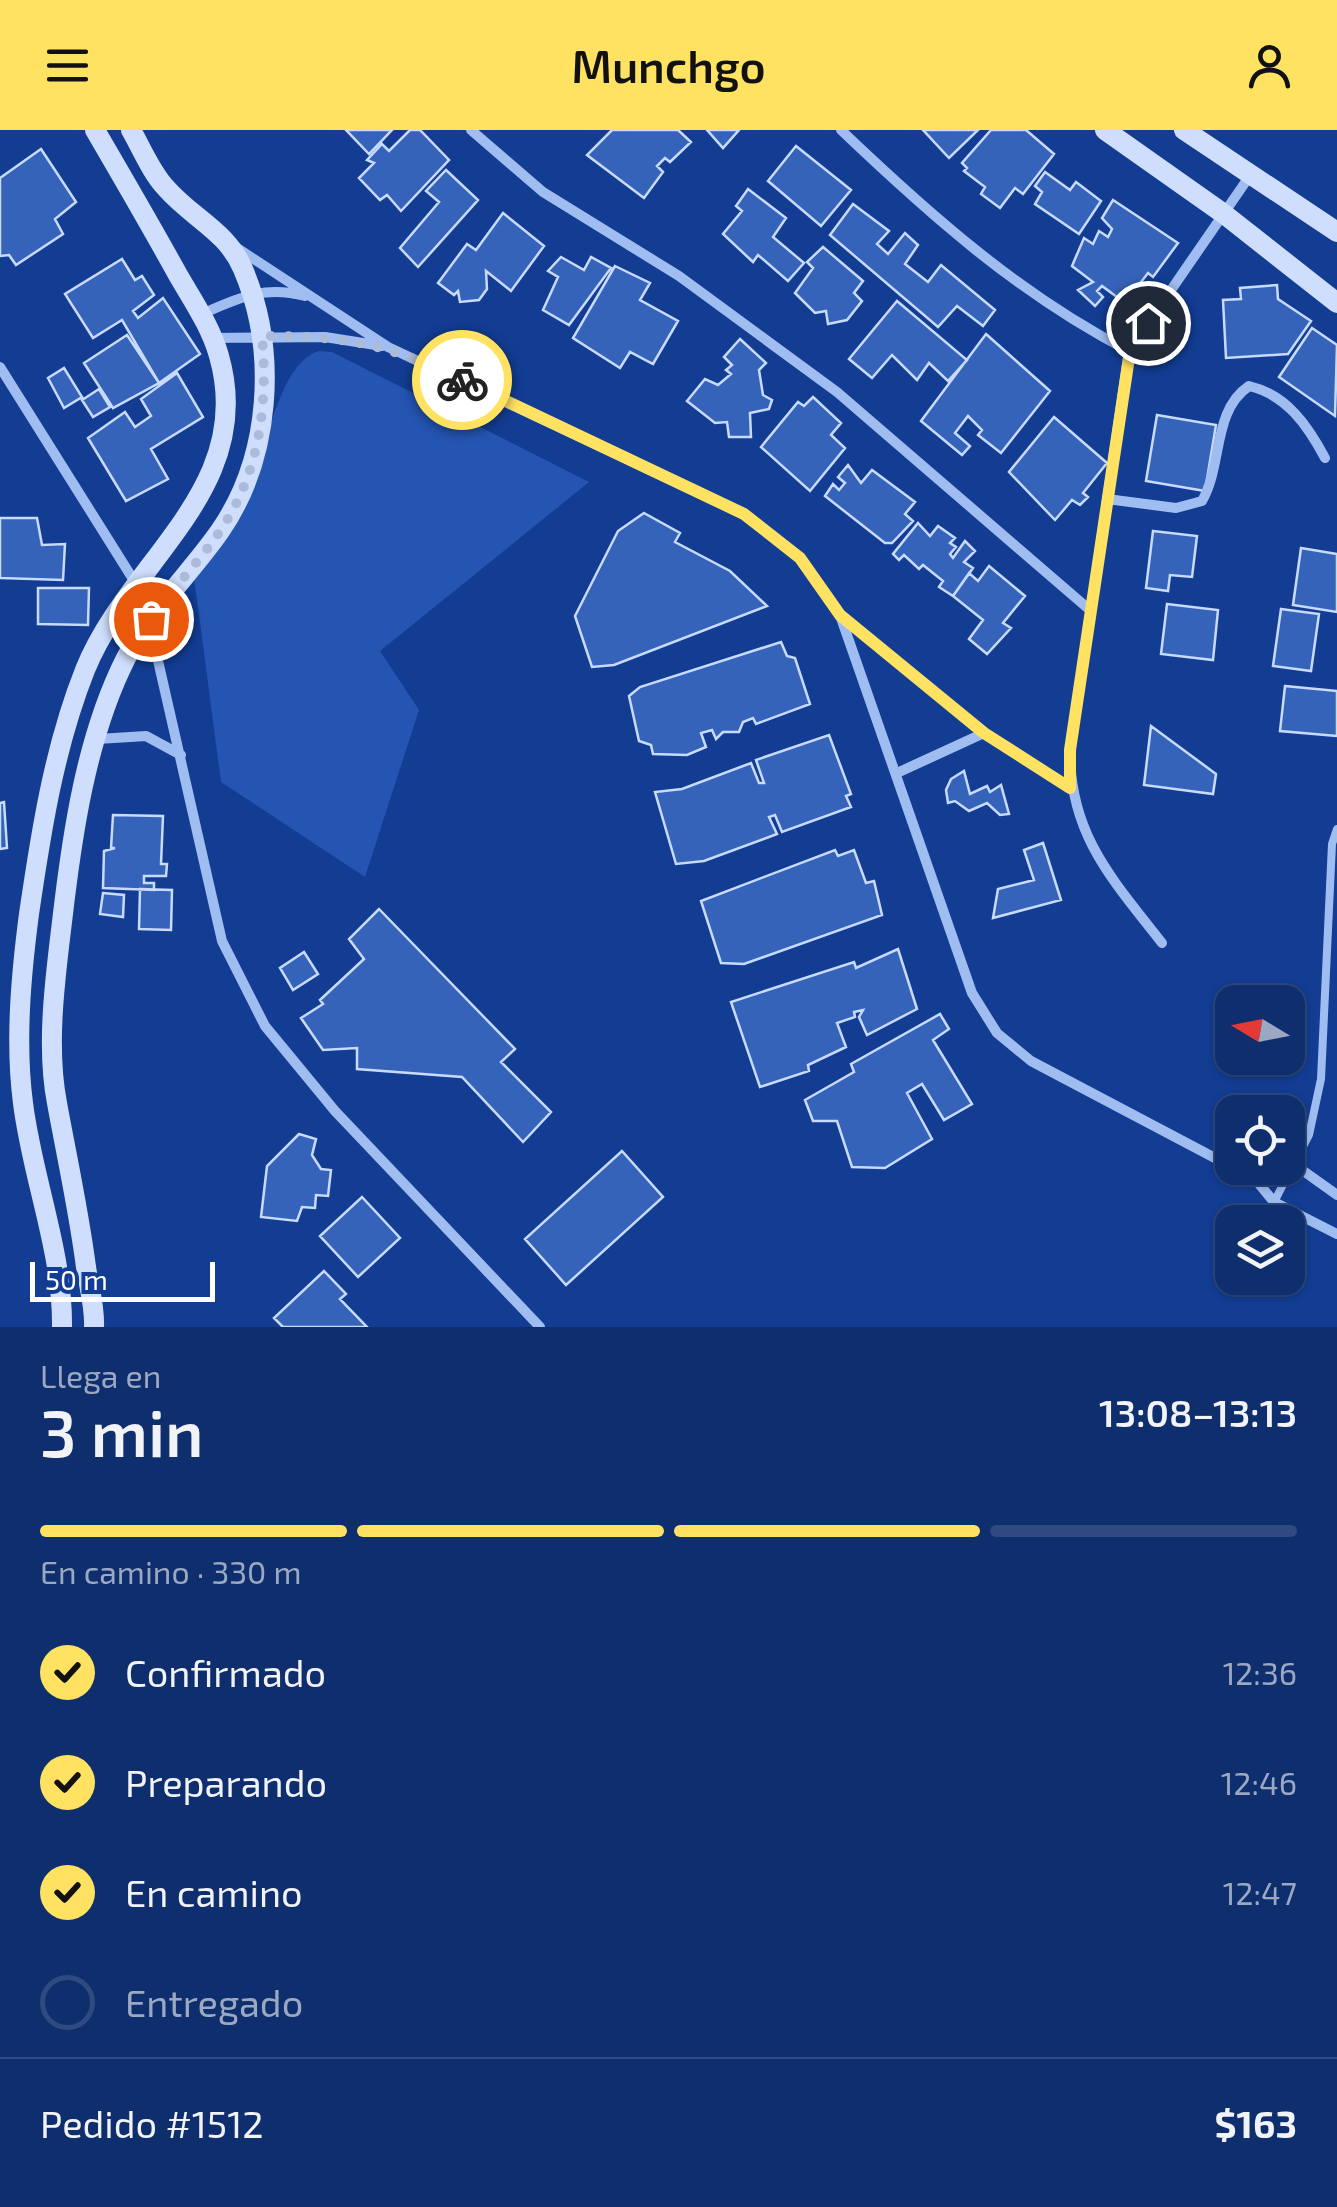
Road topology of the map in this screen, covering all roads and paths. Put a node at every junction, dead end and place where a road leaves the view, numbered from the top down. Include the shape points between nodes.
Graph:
1 (95, 130) edge
2 (131, 130) edge
3 (471, 130) edge
4 (841, 130) edge
5 (1105, 130) edge
6 (1184, 130) edge
7 (1251, 174) junction
8 (1224, 214) junction
9 (1337, 232) edge
10 (227, 241) junction
11 (250, 292) junction
12 (320, 301) junction
13 (1337, 303) edge
14 (201, 315) junction
15 (262, 336) junction
16 (213, 338) junction
17 (388, 347) junction
18 (1130, 351) junction
19 (0, 368) edge
20 (1325, 458) dead end
21 (1106, 499) junction
22 (136, 580) junction
23 (1090, 611) junction
24 (840, 615) junction
25 (151, 619) junction
26 (984, 733) junction
27 (98, 739) junction
28 (182, 755) junction
29 (898, 773) junction
30 (1070, 788) junction
31 (1337, 829) edge
32 (1162, 943) dead end
33 (1305, 1141) edge
34 (1215, 1159) edge
35 (1305, 1173) edge
36 (1260, 1185) edge
37 (1281, 1185) edge
38 (1337, 1194) edge
39 (1274, 1202) junction
40 (1337, 1234) edge
41 (56, 1325) edge
42 (94, 1327) edge
43 (540, 1327) edge

1 - 14 street
2 - 10 street via 165,187
3 - 23 street via 543,192 678,276 837,392
4 - 18 street via 924,208 1064,317
5 - 8 street
6 - 7 street
7 - 8 street
7 - 9 street
8 - 13 street
8 - 18 street
10 - 11 street
10 - 12 street
11 - 12 street via 282,291
11 - 14 street
11 - 15 street
12 - 17 street
14 - 16 street
15 - 16 street
15 - 17 street
15 - 25 street via 262,411 244,486 222,530
16 - 22 street via 226,405 221,453 194,511
17 - 24 street via 744,514 800,558
18 - 21 street
19 - 22 street
20 - 21 street via 1308,424 1266,390 1249,386 1233,397 1214,481 1202,501 1176,508
21 - 23 street
22 - 25 street
22 - 41 street via 97,643 75,699 43,822 28,920 20,1027 23,1103
23 - 30 street
24 - 26 street
24 - 29 street
25 - 27 street via 121,670
25 - 28 street
26 - 29 street
26 - 30 street
27 - 28 street via 146,736
27 - 42 street via 75,828 53,1026 56,1098
28 - 43 street via 222,941 265,1026
29 - 34 street via 972,993 997,1033 1030,1061
30 - 32 street via 1100,864
31 - 33 lane via 1321,1079
35 - 38 street
36 - 39 street
37 - 39 lane
39 - 40 street

